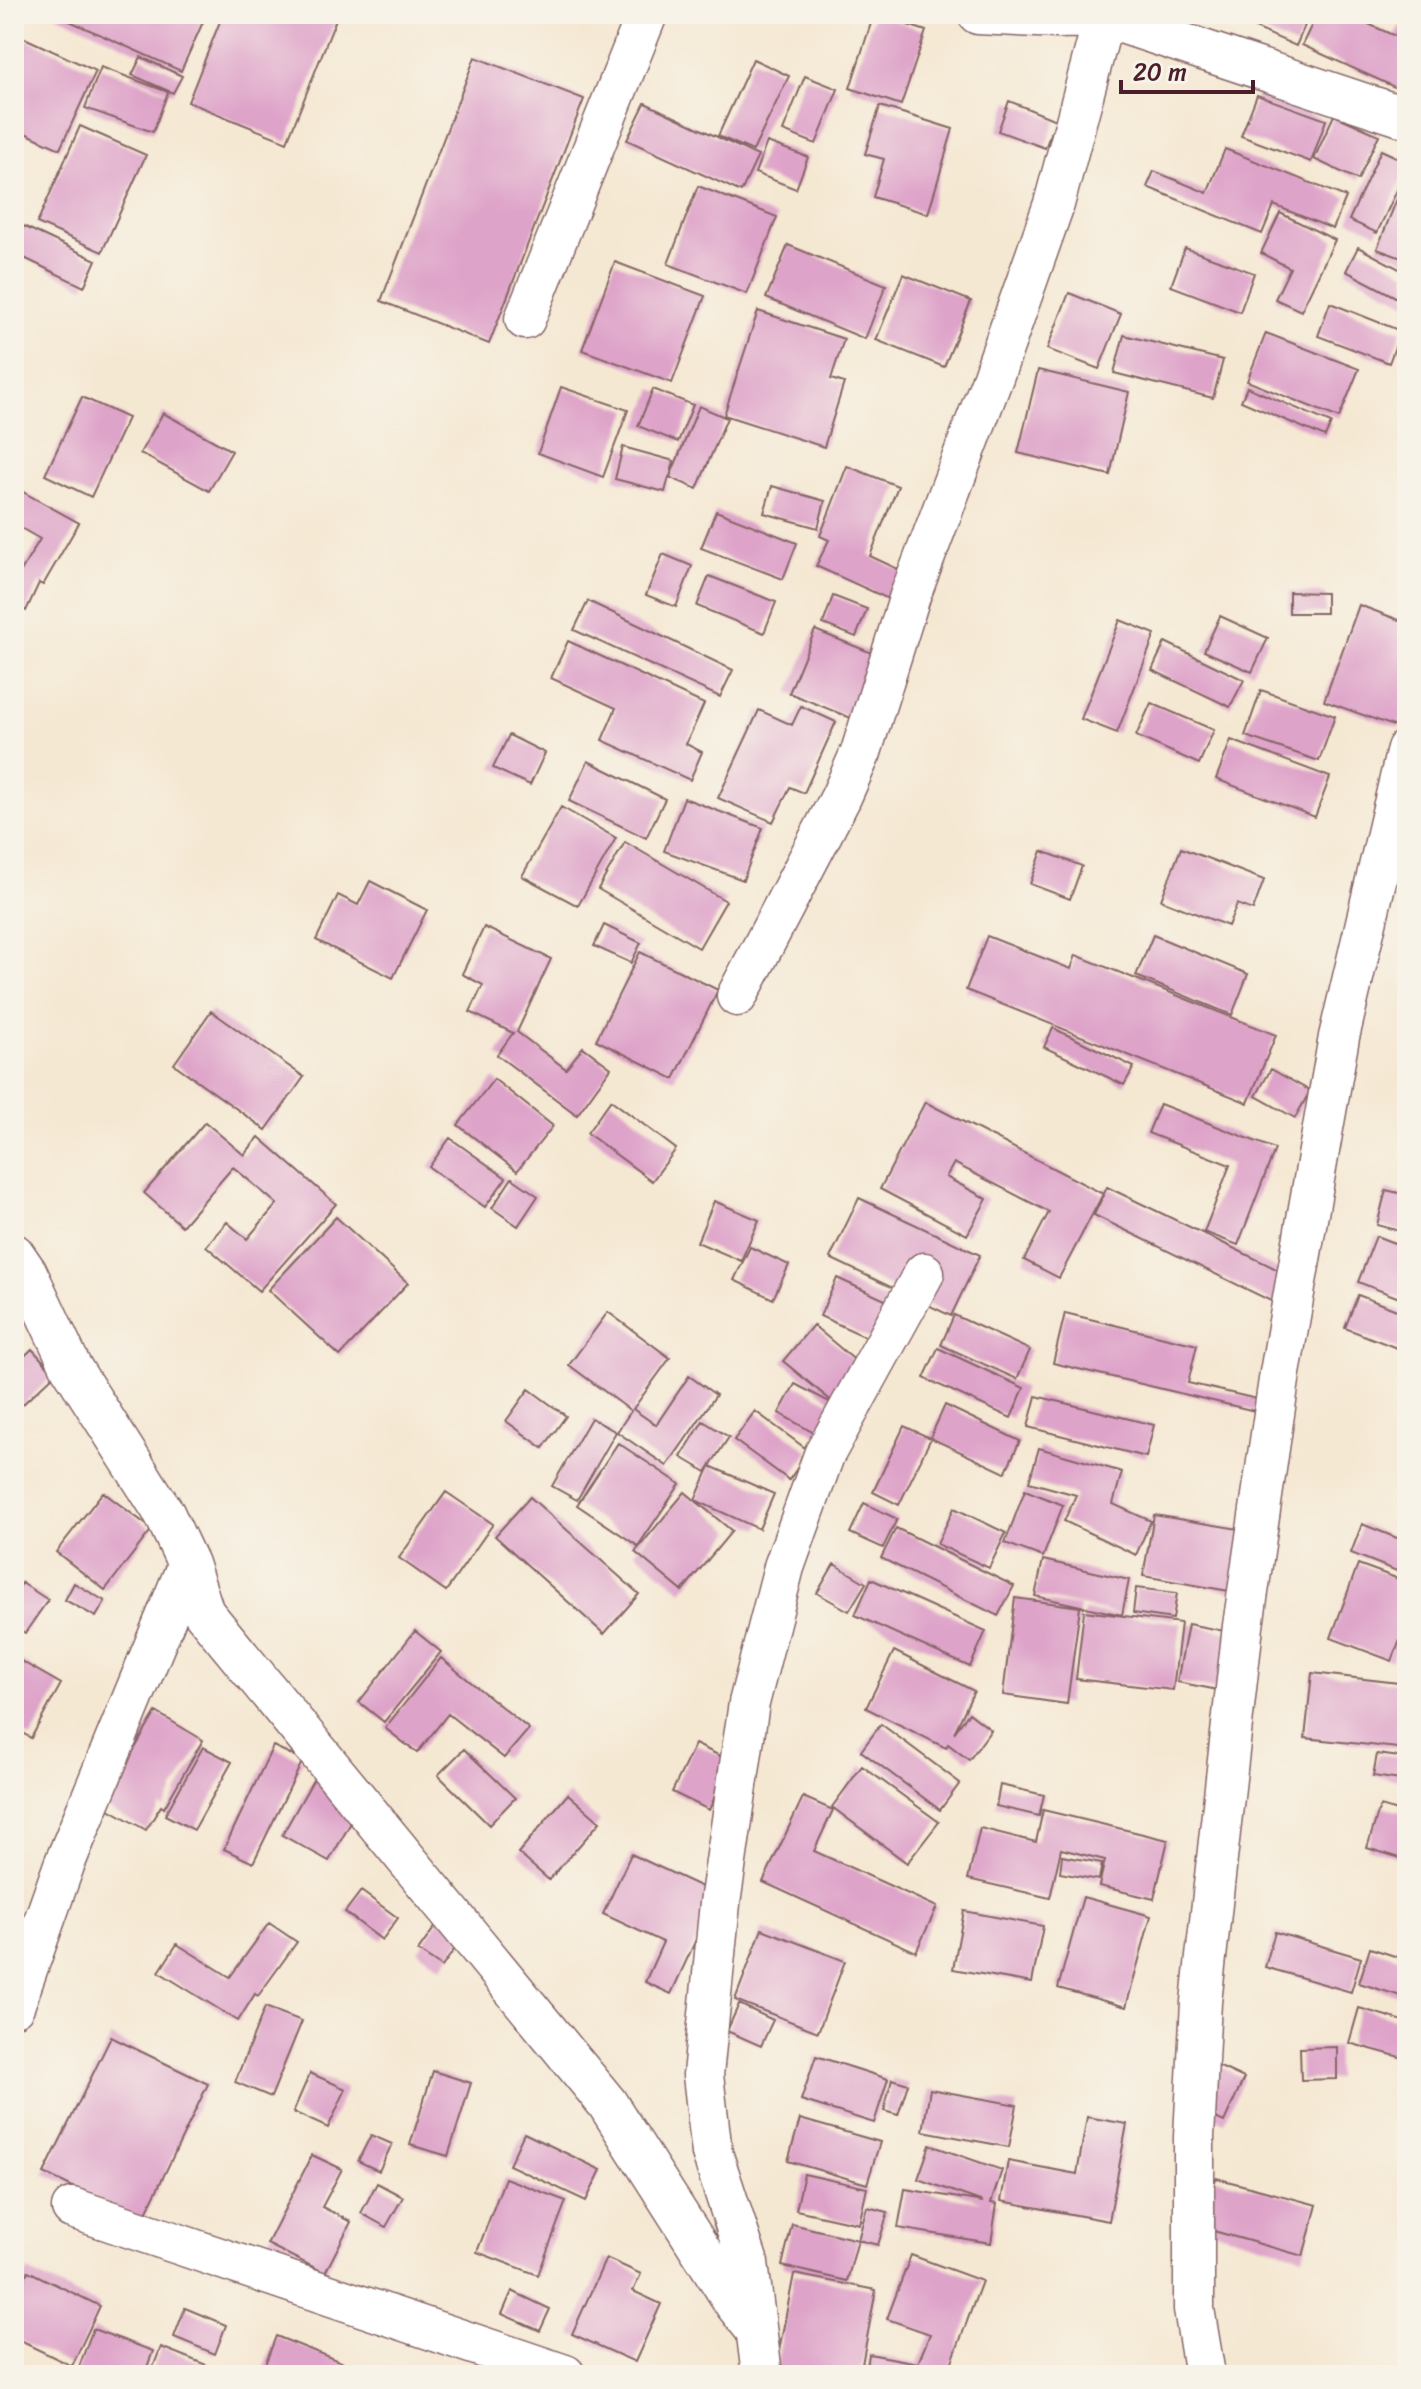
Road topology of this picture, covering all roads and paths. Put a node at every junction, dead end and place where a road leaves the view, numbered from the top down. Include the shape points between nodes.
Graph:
1 (647, 14) edge
2 (978, 14) edge
3 (1104, 15) edge
4 (1406, 115) edge
5 (525, 319) dead end
6 (1407, 749) edge
7 (737, 996) dead end
8 (14, 1254) edge
9 (924, 1273) dead end
10 (188, 1564) junction
11 (14, 2006) edge
12 (72, 2208) dead end
13 (755, 2329) junction
14 (565, 2375) edge
15 (762, 2375) edge
16 (1205, 2375) edge

1 - 5 street
2 - 3 street
3 - 4 street
3 - 7 street via 1054,204 910,596 861,752
6 - 16 street via 1339,1037 1280,1373 1243,1626 1199,2032 1194,2309
8 - 10 street via 71,1367 150,1489
9 - 13 street via 824,1455 784,1567 749,1703 720,1903 703,2075 712,2153 748,2263
10 - 11 street via 64,1865
10 - 13 street via 204,1613 607,2103
12 - 14 street
13 - 15 street

